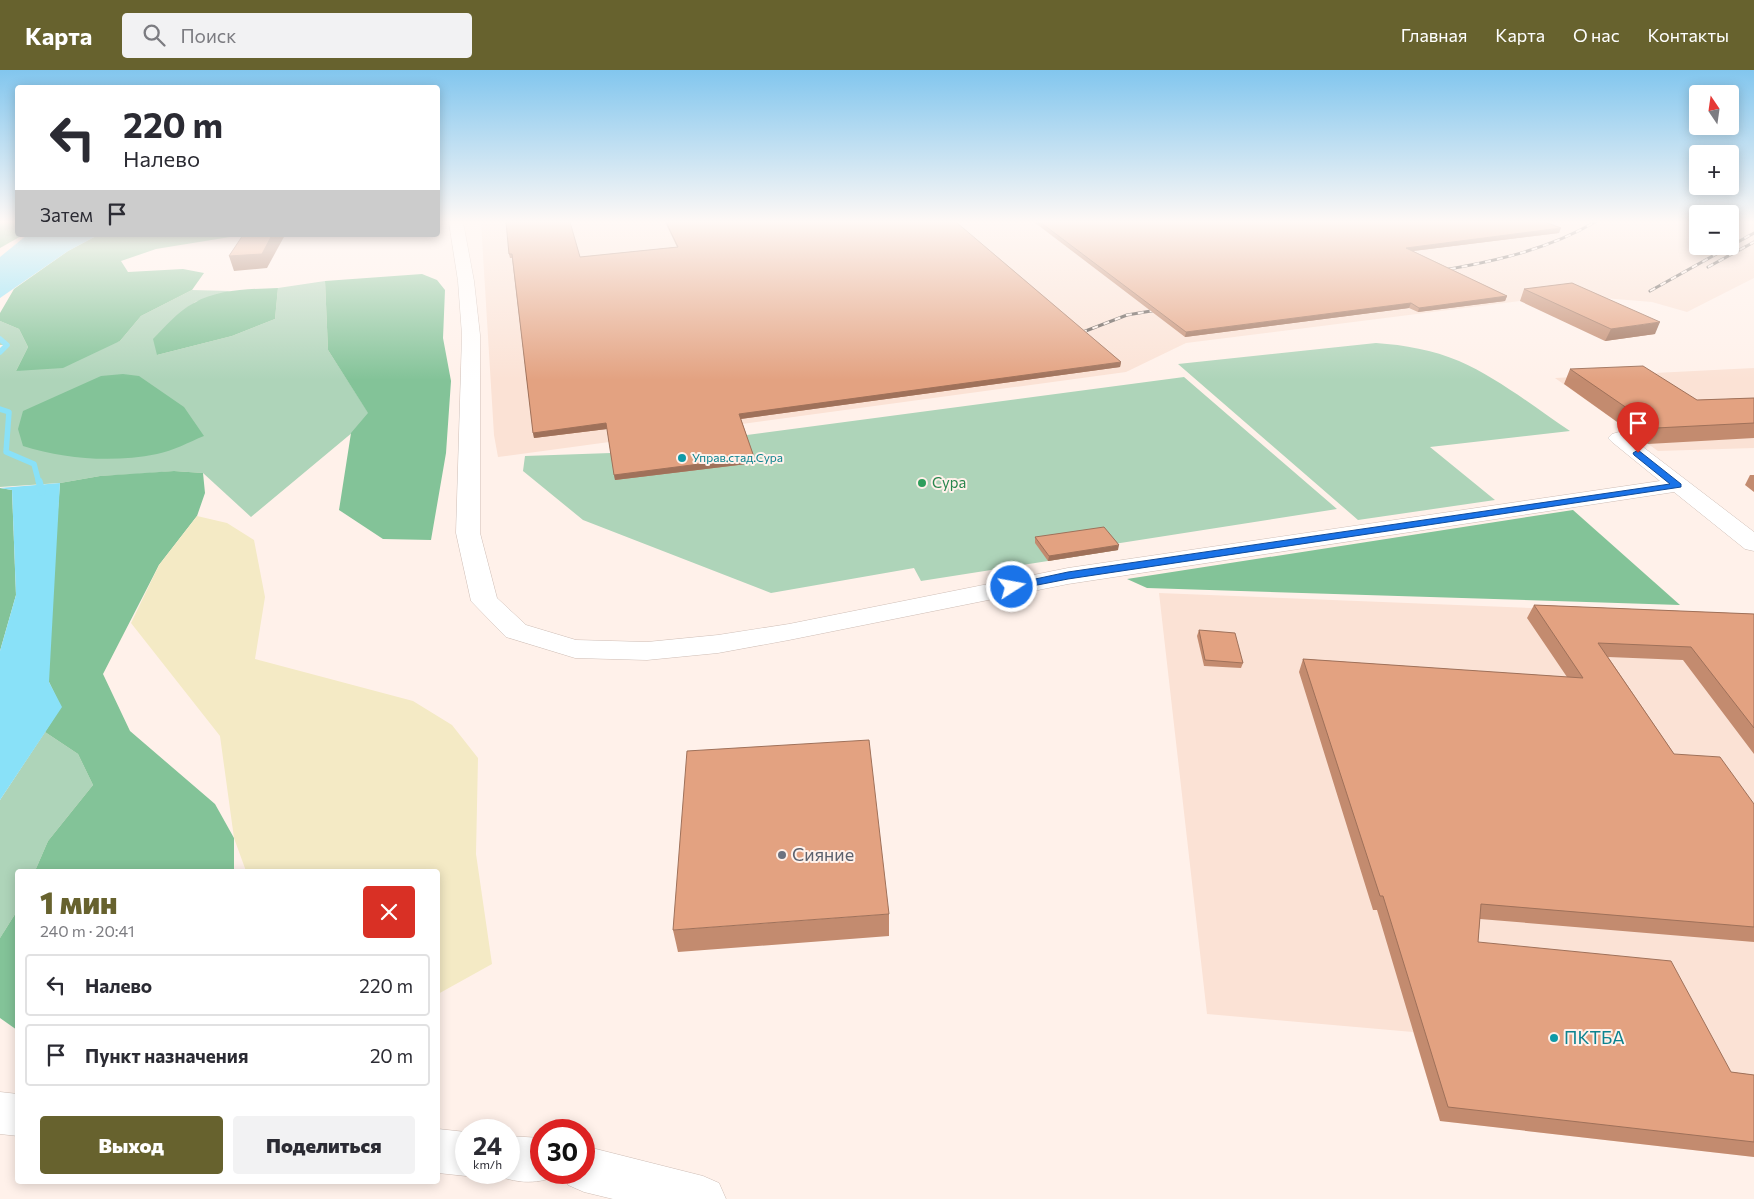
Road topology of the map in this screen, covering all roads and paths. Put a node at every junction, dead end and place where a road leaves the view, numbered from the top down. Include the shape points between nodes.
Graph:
1 (465, 275) edge
2 (1619, 438) dead end
3 (1678, 486) junction
4 (1754, 544) edge
5 (0, 1113) edge
6 (15, 1115) edge
7 (440, 1151) edge
8 (455, 1153) edge
9 (595, 1172) edge
10 (703, 1199) edge

1 - 3 street via 471,335 468,533 484,601 516,631 575,649 647,650 718,644 1068,576
2 - 3 street
3 - 4 street
5 - 6 street
7 - 8 street
9 - 10 street

